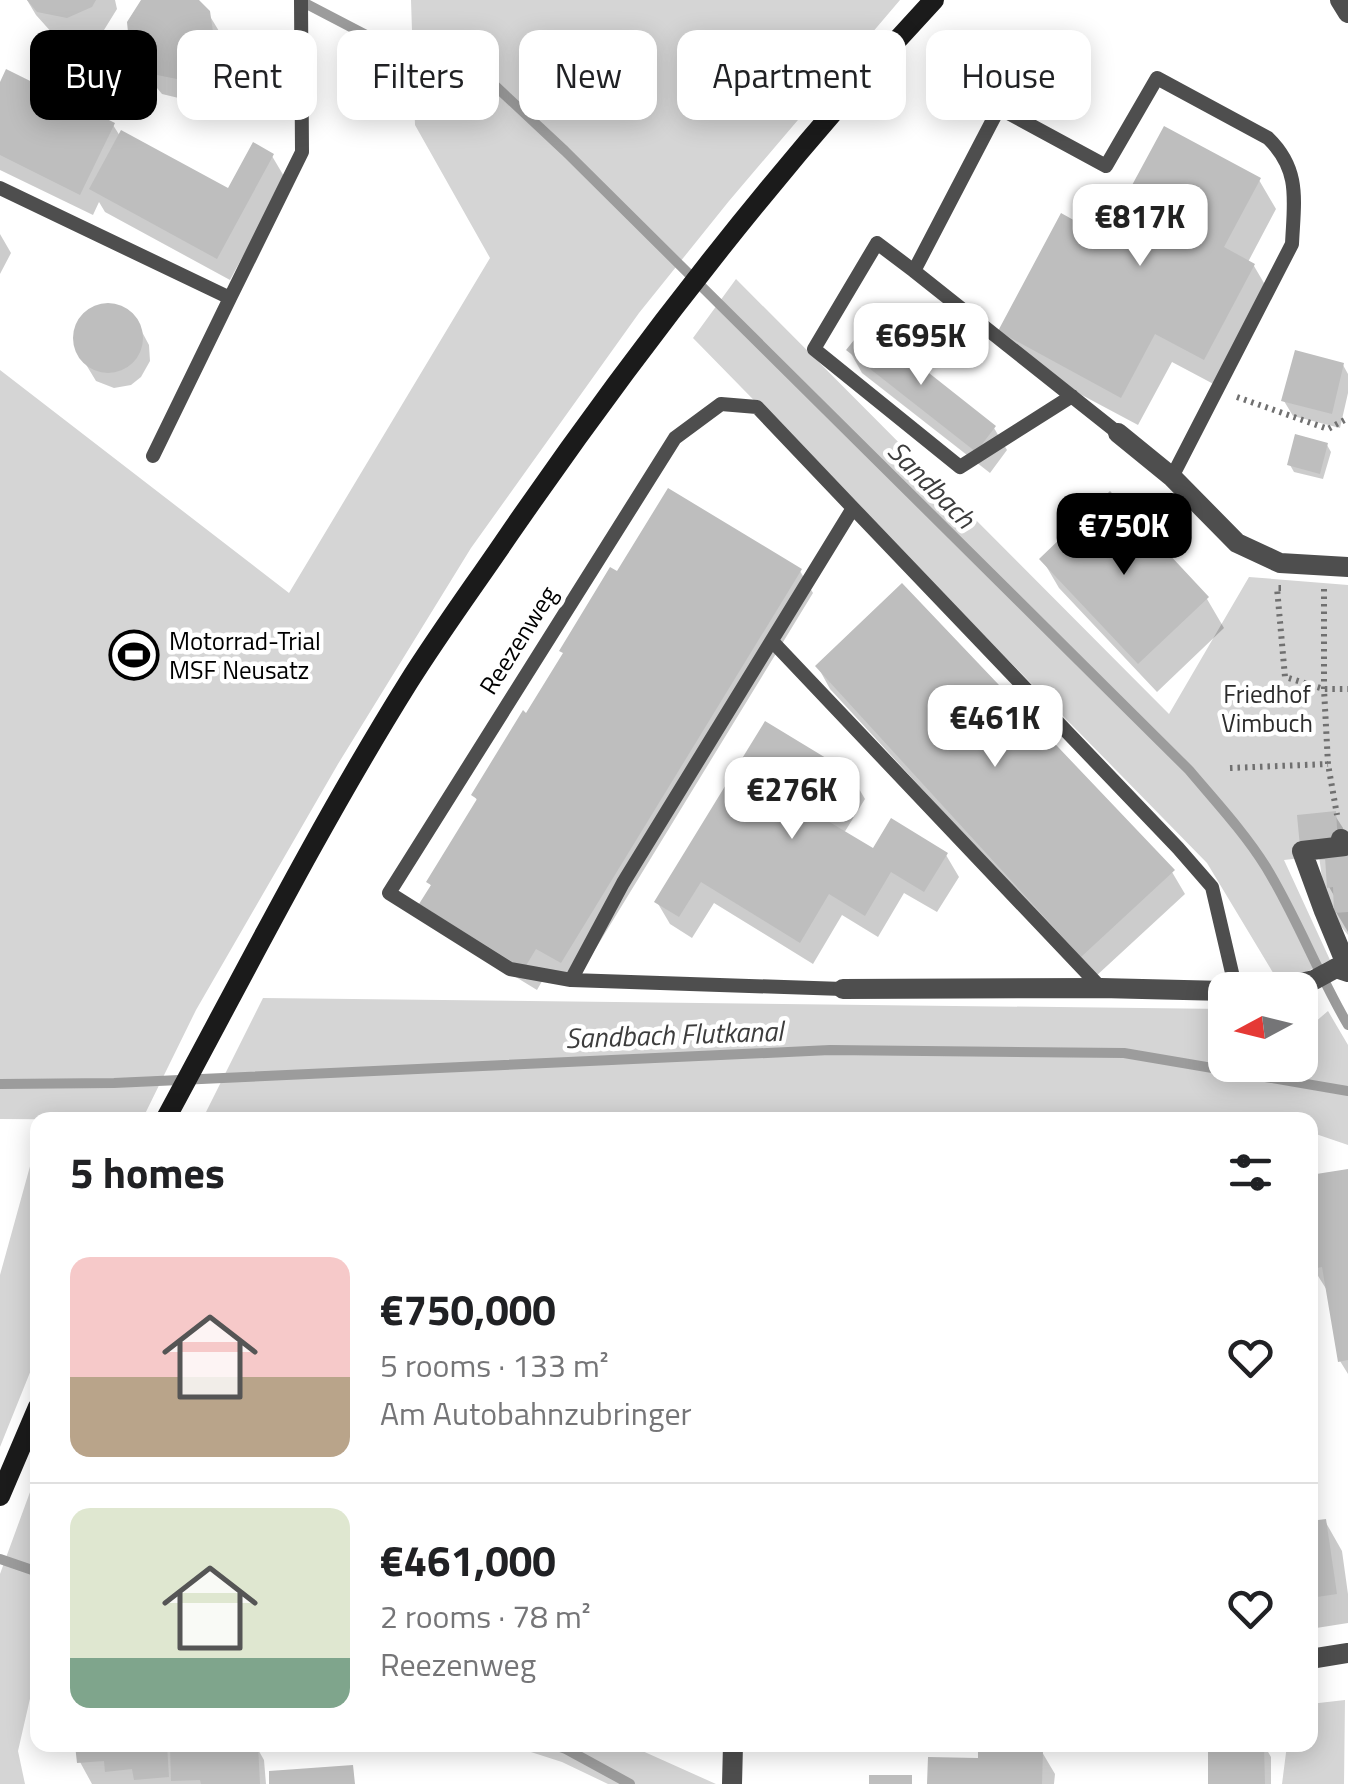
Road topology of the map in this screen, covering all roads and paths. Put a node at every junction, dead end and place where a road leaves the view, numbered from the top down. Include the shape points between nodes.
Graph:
1 (301, 0) edge
2 (934, 0) edge
3 (1340, 0) edge
4 (1348, 13) edge
5 (0, 188) edge
6 (914, 271) junction
7 (230, 298) junction
8 (1217, 390) junction
9 (1072, 396) junction
10 (1348, 418) edge
11 (1118, 433) joint
12 (153, 456) dead end
13 (1172, 477) junction
14 (853, 508) junction
15 (1348, 567) edge
16 (1293, 589) dead end
17 (1308, 589) dead end
18 (772, 642) junction
19 (1324, 688) junction
20 (1348, 689) edge
21 (1328, 764) junction
22 (1230, 768) dead end
23 (1341, 840) joint
24 (1344, 969) edge
25 (1232, 972) edge
26 (1318, 979) edge
27 (571, 980) junction
28 (1101, 988) junction
29 (843, 990) joint
30 (1208, 991) edge
31 (170, 1112) edge
32 (30, 1427) edge
33 (0, 1496) edge
34 (1348, 1653) edge
35 (1318, 1658) edge
36 (733, 1752) edge
37 (732, 1784) edge

1 - 7 lane via 302,152
2 - 31 main road via 722,244 575,439 409,682
3 - 4 street
5 - 7 lane
6 - 8 lane via 999,108 1106,166 1157,78 1268,138 1293,176 1292,244
6 - 9 lane
6 - 9 lane via 877,242 814,349 960,467
7 - 12 lane
8 - 10 path via 1328,429
8 - 13 lane
9 - 11 lane
11 - 13 street
13 - 15 street via 1237,543 1280,563
14 - 18 lane
14 - 25 lane, Reezenweg via 1212,887
14 - 27 lane, Reezenweg via 758,407 721,404 675,438 389,892 510,969
16 - 19 path via 1277,588 1285,677
17 - 19 path via 1324,589
18 - 27 lane
18 - 28 lane
19 - 20 path
19 - 21 path
21 - 22 path
21 - 23 path
23 - 24 street via 1345,846 1302,851
24 - 26 street
27 - 29 lane, Reezenweg
28 - 29 street, Reezenweg
28 - 30 street, Reezenweg
32 - 33 main road
34 - 35 street
36 - 37 street

